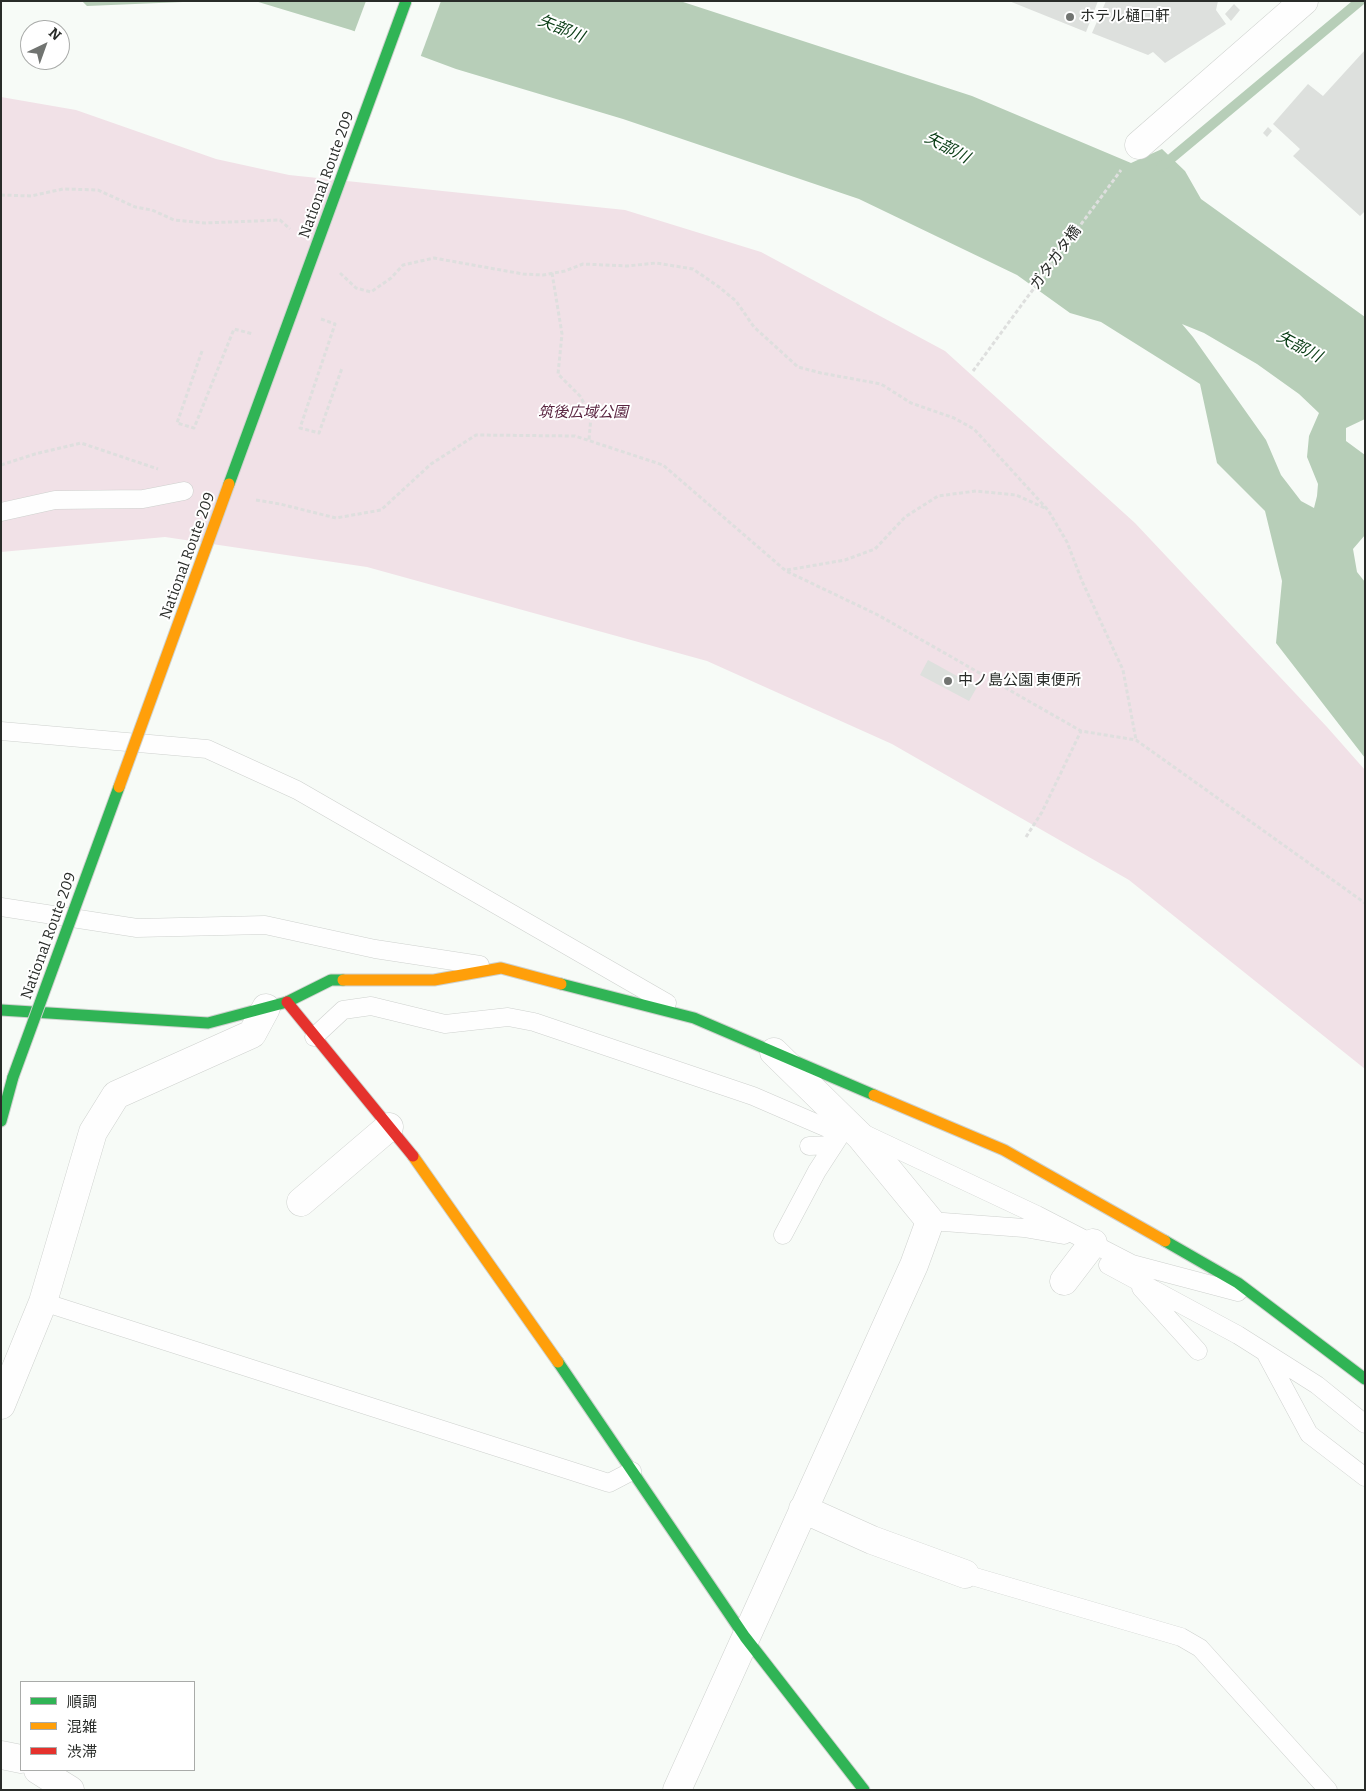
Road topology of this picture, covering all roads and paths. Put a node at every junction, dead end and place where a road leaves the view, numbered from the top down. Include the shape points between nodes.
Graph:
1 (406, 1) edge
2 (1304, 1) edge
3 (1139, 145) joint
4 (1, 195) edge
5 (293, 231) dead end
6 (335, 269) dead end
7 (552, 273) junction
8 (316, 317) dead end
9 (256, 335) dead end
10 (202, 351) dead end
11 (342, 368) dead end
12 (972, 371) dead end
13 (588, 440) junction
14 (1, 465) edge
15 (184, 491) joint
16 (252, 500) dead end
17 (1048, 510) junction
18 (1, 512) edge
19 (786, 570) junction
20 (1, 730) edge
21 (1081, 732) junction
22 (1136, 740) junction
23 (1026, 837) dead end
24 (1365, 903) edge
25 (1, 907) edge
26 (501, 968) junction
27 (276, 1005) junction
28 (1, 1010) edge
29 (694, 1018) junction
30 (314, 1037) junction
31 (773, 1051) junction
32 (1, 1121) edge
33 (389, 1127) junction
34 (842, 1136) junction
35 (809, 1146) dead end
36 (301, 1202) dead end
37 (930, 1221) junction
38 (783, 1235) dead end
39 (1087, 1245) junction
40 (1129, 1276) junction
41 (1064, 1281) dead end
42 (1256, 1297) junction
43 (43, 1302) junction
44 (1198, 1351) dead end
45 (1265, 1352) junction
46 (1365, 1379) edge
47 (1, 1405) edge
48 (1365, 1424) edge
49 (632, 1471) junction
50 (1365, 1477) edge
51 (803, 1509) junction
52 (965, 1574) joint
53 (745, 1636) junction
54 (1, 1755) edge
55 (20, 1759) edge
56 (40, 1771) edge
57 (70, 1790) edge
58 (677, 1790) edge
59 (864, 1790) edge
60 (1328, 1790) edge

1 - 32 main road, National Route 209, bridge via 13,1077
2 - 3 street
3 - 12 path, ガタガタ橋
4 - 5 path via 31,196 62,190 98,190 134,207 152,210 174,220 205,223 280,220
6 - 7 path via 356,288 371,292 403,265 434,258 523,274
7 - 13 path via 562,334 558,374 580,396 591,416
7 - 17 path via 583,264 627,266 656,263 693,269 736,301 754,327 798,367 881,384 912,403 974,429
8 - 11 path via 335,324 300,428 320,433
9 - 10 path via 234,329 194,428 177,423
13 - 16 path via 575,436 476,434 431,464 381,510 336,518
13 - 19 path via 663,465
14 - 15 path via 81,443 157,469
15 - 18 lane via 143,499 55,500
17 - 19 path via 1016,496 976,491 938,496 905,517 876,549 845,560
17 - 22 path via 1067,542 1123,670
19 - 21 path via 878,615
20 - 29 lane via 206,749 297,790
21 - 22 path
21 - 23 path via 1042,812
22 - 24 path
25 - 26 lane via 137,928 265,925 375,948
26 - 27 main road via 434,980 331,980
26 - 29 main road
27 - 28 main road via 208,1022
27 - 30 main road
27 - 43 street via 252,1034 116,1094 93,1132
29 - 31 main road
30 - 33 main road
30 - 34 lane via 343,1010 371,1006 445,1024 508,1017 534,1022 753,1096
31 - 34 street
31 - 42 main road via 1004,1150 1238,1283
33 - 36 street
33 - 49 main road via 422,1167
34 - 35 lane
34 - 37 street
34 - 38 lane via 817,1171
34 - 39 lane via 1037,1215
37 - 39 lane via 1024,1228
37 - 51 street via 914,1265
39 - 40 lane
39 - 41 street
39 - 42 lane via 1132,1264
40 - 44 lane
40 - 45 lane
42 - 46 main road
43 - 47 street
43 - 49 lane via 609,1483
45 - 48 lane via 1317,1385
45 - 50 lane via 1310,1434
49 - 53 main road
51 - 52 street via 872,1540
51 - 53 street
52 - 60 lane via 1181,1637 1200,1648
53 - 58 street
53 - 59 main road
54 - 55 street
56 - 57 street

